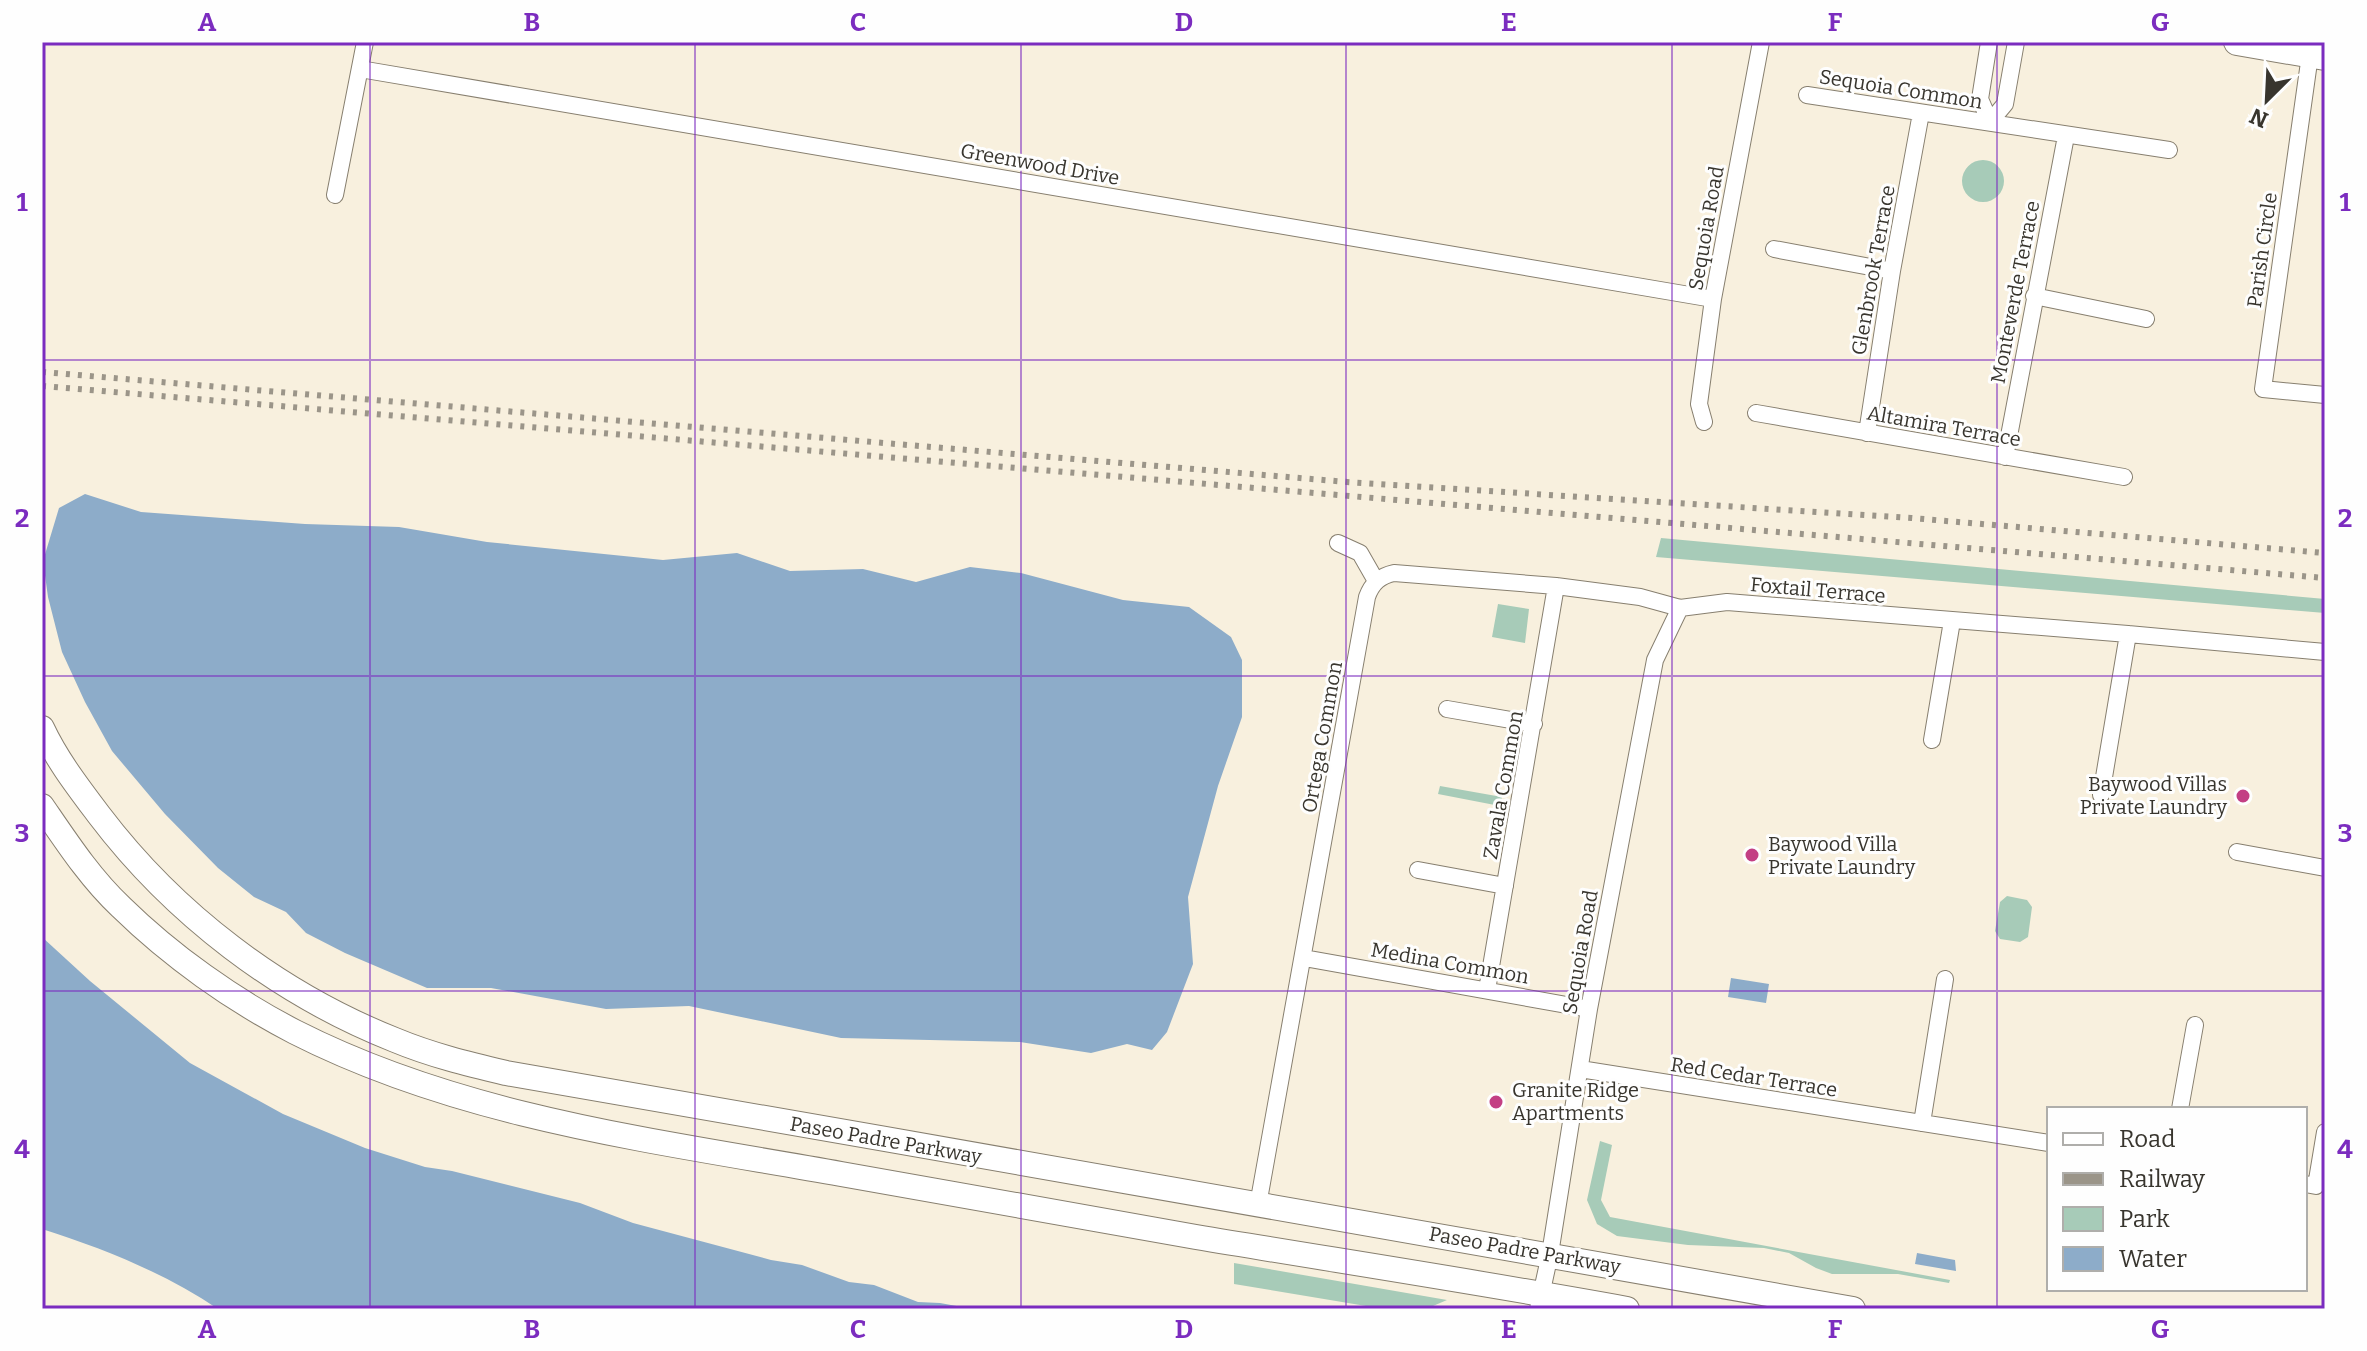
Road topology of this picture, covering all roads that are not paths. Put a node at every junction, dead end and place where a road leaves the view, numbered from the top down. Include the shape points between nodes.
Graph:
1 (365, 42) edge
2 (1761, 42) edge
3 (1989, 42) edge
4 (2016, 42) edge
5 (2237, 42) edge
6 (2316, 51) edge
7 (360, 69) junction
8 (1807, 95) dead end
9 (1921, 113) junction
10 (1990, 122) junction
11 (2066, 136) junction
12 (2169, 150) dead end
13 (335, 195) dead end
14 (1774, 249) dead end
15 (1892, 271) junction
16 (2034, 296) junction
17 (1713, 299) junction
18 (2146, 319) dead end
19 (2325, 395) edge
20 (1756, 413) dead end
21 (1704, 422) dead end
22 (1867, 433) junction
23 (2005, 457) junction
24 (2124, 477) dead end
25 (1338, 543) dead end
26 (1376, 581) junction
27 (1556, 586) junction
28 (1680, 608) junction
29 (1952, 621) junction
30 (2128, 634) junction
31 (2325, 652) edge
32 (1447, 709) dead end
33 (1534, 724) junction
34 (42, 728) edge
35 (1932, 740) dead end
36 (2101, 795) dead end
37 (42, 806) edge
38 (2237, 852) dead end
39 (2325, 868) edge
40 (1418, 870) dead end
41 (1505, 886) junction
42 (1304, 958) junction
43 (1945, 979) dead end
44 (1487, 990) junction
45 (1589, 1009) junction
46 (2195, 1025) dead end
47 (1580, 1069) junction
48 (2180, 1107) edge
49 (1922, 1123) junction
50 (2325, 1132) edge
51 (2047, 1143) edge
52 (2310, 1185) edge
53 (1258, 1205) junction
54 (1550, 1254) junction
55 (1539, 1301) edge
56 (1627, 1309) edge
57 (1853, 1309) edge

1 - 7 street
2 - 17 street, Sequoia Road
3 - 10 street, Sequoia Common via 1980,99
4 - 10 street, Sequoia Common via 2005,104
5 - 6 main road
6 - 19 street, Parish Circle via 2263,389
7 - 13 street
7 - 17 street, Greenwood Drive
8 - 9 street, Sequoia Common
9 - 10 street, Sequoia Common
9 - 15 street, Glenbrook Terrace
10 - 11 street, Sequoia Common
11 - 12 street, Sequoia Common
11 - 16 street, Monteverde Terrace
14 - 15 street
15 - 22 street, Glenbrook Terrace
16 - 18 street
16 - 23 street, Monteverde Terrace
17 - 21 street, Sequoia Road via 1699,404
20 - 22 street, Altamira Terrace
22 - 23 street, Altamira Terrace
23 - 24 street, Altamira Terrace
25 - 26 street via 1360,553
26 - 27 street via 1394,573
26 - 42 street, Ortega Common via 1367,597
27 - 28 street
27 - 33 street, Zavala Common
28 - 29 street, Foxtail Terrace via 1727,602
28 - 45 street, Sequoia Road via 1655,660
29 - 30 street, Foxtail Terrace
29 - 35 street
30 - 31 street, Foxtail Terrace
30 - 36 street
32 - 33 street
33 - 41 street, Zavala Common
34 - 53 main road, Paseo Padre Parkway via 71,778 119,841 171,896 269,975 395,1041 506,1073
37 - 55 main road, Paseo Padre Parkway via 120,906 230,993 292,1031 440,1092 640,1138
38 - 39 street
40 - 41 street
41 - 44 street, Zavala Common
42 - 44 street, Medina Common
42 - 53 street, Ortega Common
43 - 49 street
44 - 45 street, Medina Common
45 - 47 street, Sequoia Road
46 - 48 street
47 - 49 street, Red Cedar Terrace
47 - 54 street, Sequoia Road
49 - 51 street, Red Cedar Terrace
50 - 52 street
53 - 54 main road, Paseo Padre Parkway
54 - 55 street, Sequoia Road
54 - 57 main road, Paseo Padre Parkway
55 - 56 main road, Paseo Padre Parkway

